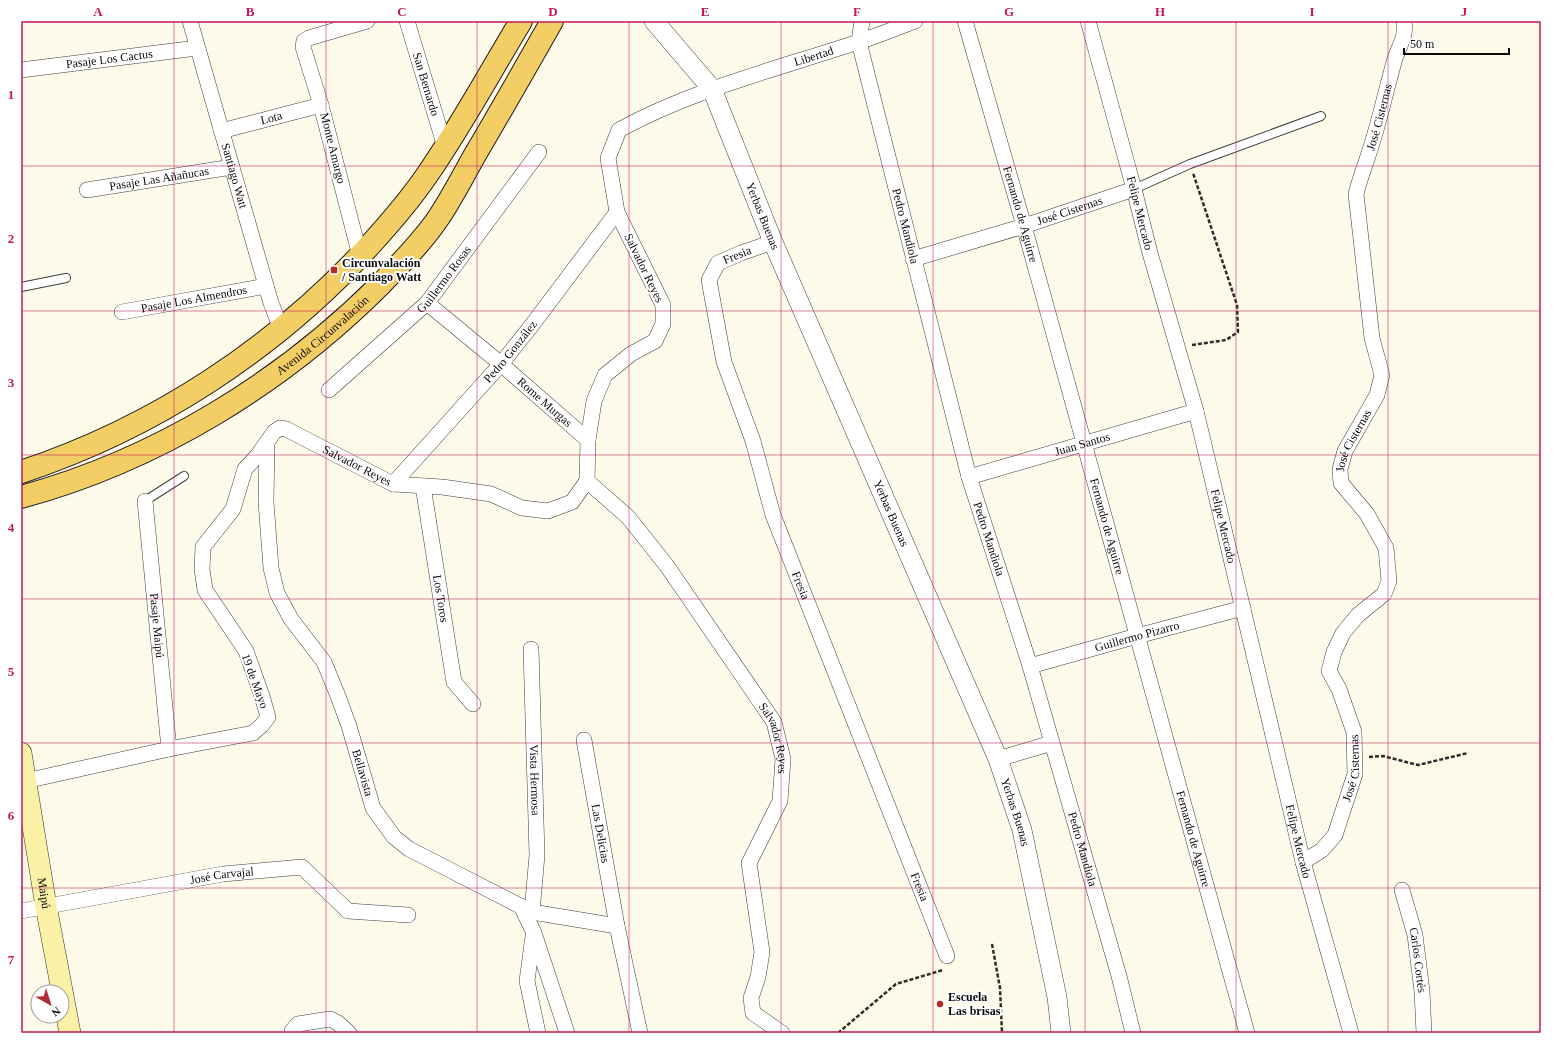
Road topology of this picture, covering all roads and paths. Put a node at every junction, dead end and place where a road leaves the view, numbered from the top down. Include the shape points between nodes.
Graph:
1 (190, 21) edge
2 (367, 21) edge
3 (407, 21) edge
4 (521, 21) edge
5 (552, 21) edge
6 (654, 21) edge
7 (862, 21) edge
8 (915, 21) edge
9 (965, 21) edge
10 (1088, 21) edge
11 (1404, 21) edge
12 (859, 42) junction
13 (197, 48) junction
14 (21, 70) edge
15 (712, 89) junction
16 (321, 104) junction
17 (1321, 116) dead end
18 (221, 131) junction
19 (445, 147) junction
20 (539, 152) dead end
21 (1190, 164) junction
22 (232, 167) junction
23 (1134, 189) junction
24 (87, 190) dead end
25 (617, 212) junction
26 (1024, 226) junction
27 (773, 242) junction
28 (360, 256) junction
29 (913, 259) junction
30 (66, 278) dead end
31 (266, 286) junction
32 (21, 287) edge
33 (427, 303) junction
34 (122, 312) dead end
35 (281, 329) junction
36 (1177, 347) junction
37 (501, 364) junction
38 (285, 367) junction
39 (329, 390) dead end
40 (1196, 411) junction
41 (588, 440) junction
42 (267, 442) junction
43 (1084, 443) junction
44 (21, 472) edge
45 (184, 476) dead end
46 (969, 477) junction
47 (587, 481) junction
48 (393, 484) junction
49 (423, 486) junction
50 (21, 497) edge
51 (146, 501) joint
52 (1243, 608) junction
53 (1137, 636) junction
54 (531, 649) dead end
55 (1030, 666) junction
56 (473, 704) dead end
57 (584, 740) dead end
58 (1052, 743) junction
59 (169, 749) junction
60 (21, 753) edge
61 (1468, 753) dead end
62 (998, 759) junction
63 (1354, 759) junction
64 (24, 782) edge
65 (1303, 862) junction
66 (1402, 890) dead end
67 (46, 906) junction
68 (527, 909) junction
69 (21, 911) edge
70 (408, 915) dead end
71 (617, 926) junction
72 (534, 933) junction
73 (992, 944) dead end
74 (947, 956) joint
75 (70, 1033) edge
76 (292, 1033) edge
77 (349, 1033) edge
78 (538, 1033) edge
79 (567, 1033) edge
80 (640, 1033) edge
81 (782, 1033) edge
82 (838, 1033) edge
83 (1002, 1033) edge
84 (1061, 1033) edge
85 (1132, 1033) edge
86 (1247, 1033) edge
87 (1351, 1033) edge
88 (1424, 1033) edge

1 - 13 street, Santiago Watt
2 - 16 street, Monte Amargo via 304,41 303,47
3 - 19 street, San Bernardo
4 - 19 main road
5 - 38 main road, Avenida Circunvalación via 439,218 367,297
6 - 15 street, Yerbas Buenas
7 - 12 street
8 - 12 street, Libertad
9 - 26 street, Fernando de Aguirre
10 - 23 street, Felipe Mercado
11 - 63 street, José Cisternas via 1404,37 1356,194 1372,338 1382,375 1377,395 1345,451 1340,469 1341,483 1367,514 1386,548 1389,581 1384,594 1358,615 1343,633 1329,671 1342,694 1354,732
12 - 15 street, Libertad
12 - 29 street, Pedro Mandiola
13 - 14 street, Pasaje Los Cactus
13 - 18 street, Santiago Watt
15 - 25 street, Salvador Reyes via 649,113 619,130 608,158
15 - 27 street, Yerbas Buenas
16 - 18 street, Lota
16 - 28 street, Monte Amargo
17 - 21 lane
18 - 22 street, Santiago Watt
19 - 28 main road via 405,204
20 - 33 street, Guillermo Rosas
21 - 23 lane
21 - 36 path via 1237,305 1238,332 1226,340
22 - 24 street, Pasaje Las Añañucas
22 - 31 street, Santiago Watt
23 - 26 street, José Cisternas
23 - 36 street, Felipe Mercado
25 - 37 street, Pedro González
25 - 41 street, Salvador Reyes via 663,305 663,324 655,340 631,354 605,375 594,401
26 - 29 street, José Cisternas
26 - 43 street, Fernando de Aguirre
27 - 62 street, Yerbas Buenas
27 - 74 street, Fresia via 718,263 709,280 724,362 753,441 772,515
28 - 35 main road
29 - 46 street, Pedro Mandiola
30 - 32 lane
31 - 34 street, Pasaje Los Almendros
31 - 35 street, Santiago Watt
33 - 37 street, Rome Murgas
33 - 39 street, Guillermo Rosas
35 - 38 main road
35 - 44 main road via 217,377 158,412 97,443
36 - 40 street, Felipe Mercado
37 - 41 street, Rome Murgas
37 - 48 street, Pedro González
38 - 50 main road, Avenida Circunvalación via 216,413 144,451 75,480
40 - 43 street, Juan Santos
40 - 52 street, Felipe Mercado
41 - 47 street, Salvador Reyes
42 - 48 street, Salvador Reyes via 274,432 286,428
42 - 59 street, 19 de Mayo via 245,469 233,509 203,547 202,569 205,590 246,652 268,717 253,733
42 - 68 street, Bellavista via 266,502 271,568 277,593 292,619 324,662 349,726 372,808 394,837 409,849
43 - 46 street, Juan Santos
43 - 53 street, Fernando de Aguirre
45 - 51 lane
46 - 55 street, Pedro Mandiola
47 - 49 street, Salvador Reyes via 572,502 548,511 522,508 491,494
47 - 81 street, Salvador Reyes via 628,517 667,566 774,722 783,759 780,801 749,863 762,952 751,998 753,1013
48 - 49 street, Salvador Reyes
49 - 56 street, Los Toros via 454,682
51 - 59 street, Pasaje Maipú
52 - 53 street, Guillermo Pizarro
52 - 65 street, Felipe Mercado
53 - 55 street, Guillermo Pizarro
53 - 86 street, Fernando de Aguirre
54 - 68 street, Vista Hermosa via 537,855
55 - 58 street, Pedro Mandiola
57 - 71 street, Las Delicias
58 - 62 street
58 - 85 street, Pedro Mandiola via 1119,976
59 - 64 street, 19 de Mayo
60 - 64 main road, Maipú
61 - 63 path via 1418,765 1383,756
62 - 84 street, Yerbas Buenas via 1022,830 1057,997
63 - 65 street, José Cisternas via 1355,774 1335,835 1322,850
64 - 67 main road, Maipú
65 - 87 street, Felipe Mercado
66 - 88 street, Carlos Cortés via 1415,935
67 - 69 street, José Carvajal
67 - 70 street, José Carvajal via 223,874 302,867 348,911
67 - 75 main road, Maipú
68 - 71 street
68 - 72 street
71 - 80 street, Las Delicias
72 - 78 street via 527,981
72 - 79 street
73 - 83 path via 1000,988
74 - 82 path via 947,969 896,984
76 - 77 street via 298,1024 330,1019

